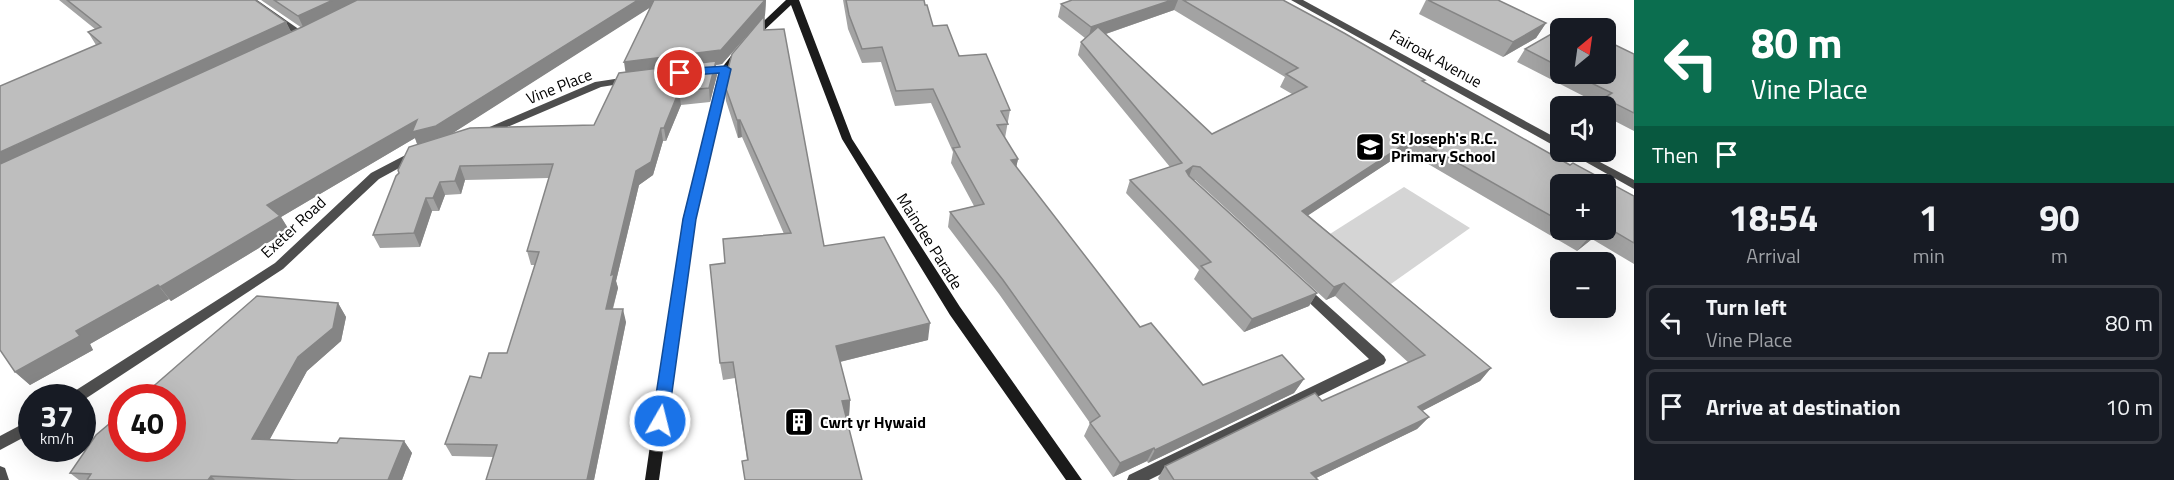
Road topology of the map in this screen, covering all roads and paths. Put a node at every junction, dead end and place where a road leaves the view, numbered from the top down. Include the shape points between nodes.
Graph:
1 (252, 0) edge
2 (793, 0) edge
3 (1296, 0) edge
4 (294, 41) edge
5 (634, 79) edge
6 (474, 137) edge
7 (1550, 140) edge
8 (433, 148) edge
9 (1591, 162) edge
10 (1634, 185) edge
11 (1293, 280) edge
12 (96, 384) edge
13 (18, 433) edge
14 (0, 444) edge
15 (0, 473) edge
16 (2, 480) edge
17 (652, 480) edge
18 (1075, 480) edge
19 (1134, 480) edge

1 - 4 street via 310,34
2 - 17 street via 720,70 689,219
2 - 18 street, Maindee Parade via 847,139 955,311
3 - 7 street, Fairoak Avenue
5 - 6 street, Vine Place via 599,84
8 - 12 street, Exeter Road via 410,155 375,176 279,266
9 - 10 street
11 - 19 street via 1379,360
13 - 14 street
15 - 16 street

